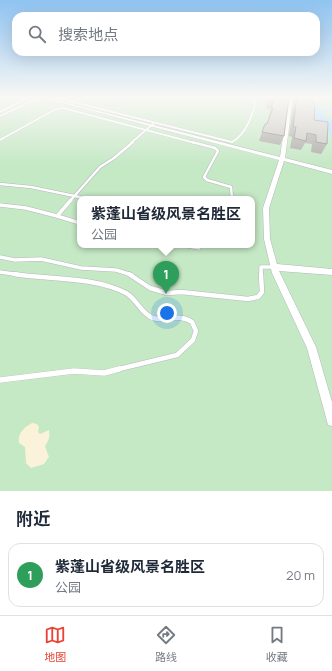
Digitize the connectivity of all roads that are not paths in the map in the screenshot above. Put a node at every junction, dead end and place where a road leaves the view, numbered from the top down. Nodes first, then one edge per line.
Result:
1 (38, 120) edge
2 (107, 120) edge
3 (140, 120) edge
4 (142, 120) edge
5 (251, 120) edge
6 (288, 120) edge
7 (154, 123) junction
8 (146, 130) junction
9 (0, 140) edge
10 (282, 159) junction
11 (332, 172) edge
12 (0, 184) edge
13 (75, 195) junction
14 (78, 196) edge
15 (232, 196) edge
16 (0, 205) edge
17 (58, 216) junction
18 (77, 222) edge
19 (0, 257) edge
20 (274, 267) junction
21 (0, 272) edge
22 (332, 272) edge
23 (0, 380) edge
24 (332, 421) edge

1 - 9 lane
2 - 8 lane
3 - 7 street
4 - 7 lane
5 - 7 lane
6 - 10 street
7 - 8 lane
7 - 10 street
8 - 13 lane
8 - 15 lane
10 - 11 street
10 - 20 street
12 - 13 lane
13 - 14 lane
13 - 17 lane
16 - 17 lane
17 - 18 lane
19 - 20 lane
20 - 22 street
20 - 24 street
21 - 23 lane

